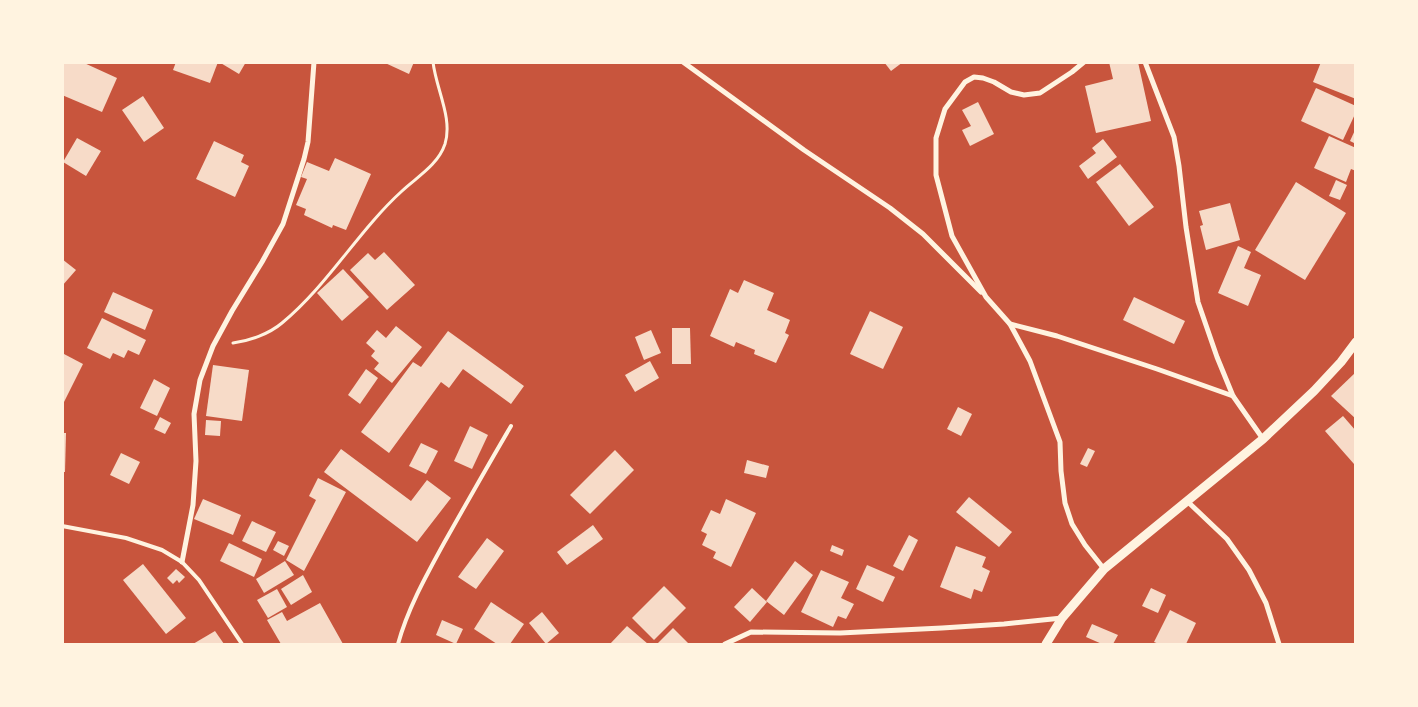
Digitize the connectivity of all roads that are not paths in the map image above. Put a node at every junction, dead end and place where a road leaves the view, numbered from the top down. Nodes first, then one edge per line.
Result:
1 (314, 62) edge
2 (683, 62) edge
3 (1084, 62) edge
4 (1145, 62) edge
5 (986, 297) junction
6 (1010, 324) junction
7 (1356, 342) edge
8 (1233, 396) junction
9 (511, 426) dead end
10 (1263, 440) junction
11 (1187, 501) junction
12 (62, 526) edge
13 (182, 562) junction
14 (1104, 569) junction
15 (1062, 618) junction
16 (242, 644) edge
17 (398, 644) edge
18 (725, 644) edge
19 (1046, 644) edge
20 (1279, 644) edge

1 - 13 street
2 - 5 street
3 - 5 street
4 - 8 street
5 - 6 street
6 - 8 street
6 - 14 street
7 - 10 street
8 - 10 street
9 - 17 lane
10 - 11 street
11 - 14 street
11 - 20 street
12 - 13 lane
13 - 16 lane
14 - 15 street
15 - 18 street
15 - 19 street

